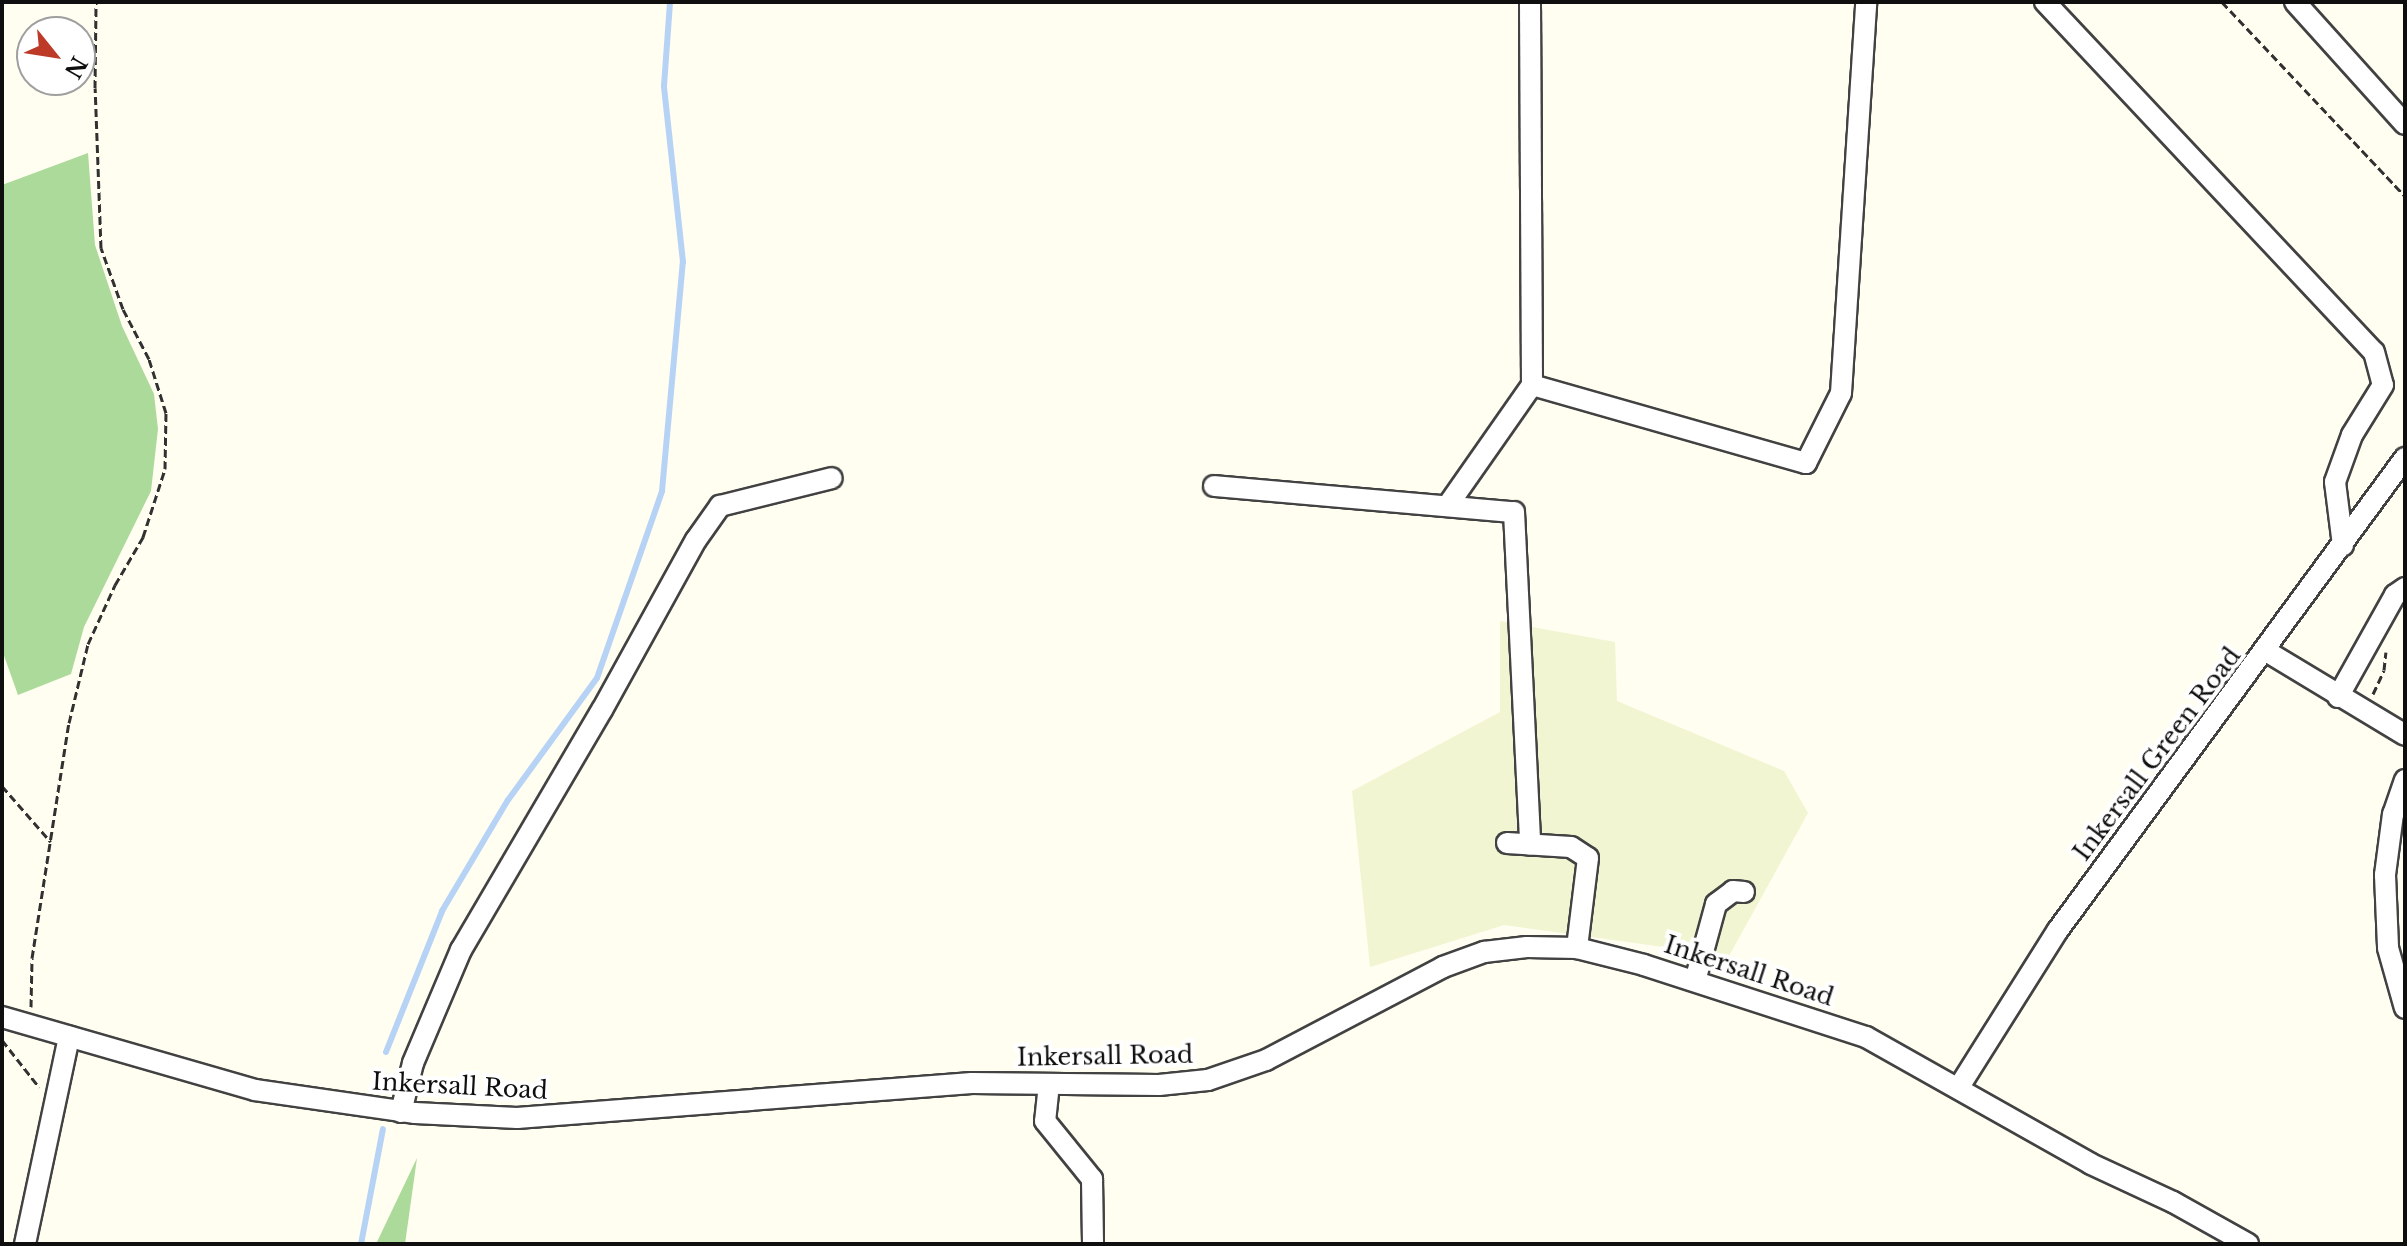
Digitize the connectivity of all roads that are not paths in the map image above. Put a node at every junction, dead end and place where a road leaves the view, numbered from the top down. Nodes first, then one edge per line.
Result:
1 (1530, 2) edge
2 (1866, 2) edge
3 (2045, 2) edge
4 (2295, 2) edge
5 (2405, 124) edge
6 (1532, 385) junction
7 (2405, 458) edge
8 (832, 478) dead end
9 (1214, 486) dead end
10 (1448, 505) junction
11 (2343, 545) junction
12 (2405, 588) edge
13 (2266, 651) junction
14 (2338, 697) junction
15 (2405, 735) edge
16 (2405, 780) edge
17 (1507, 843) dead end
18 (1530, 845) junction
19 (1744, 892) dead end
20 (1577, 948) junction
21 (1695, 981) junction
22 (2405, 1008) edge
23 (2, 1017) edge
24 (69, 1037) junction
25 (1049, 1084) junction
26 (1959, 1087) junction
27 (401, 1112) junction
28 (25, 1244) edge
29 (1093, 1244) edge
30 (2248, 1244) edge

1 - 6 street
2 - 6 street
3 - 11 street
4 - 5 street
6 - 10 street
7 - 11 street, Inkersall Green Road
8 - 27 street
9 - 10 street
10 - 18 street
11 - 13 street, Inkersall Green Road
12 - 14 street
13 - 14 street
13 - 26 street, Inkersall Green Road
14 - 15 street
16 - 22 street
17 - 18 street
18 - 20 street
19 - 21 street
20 - 21 street, Inkersall Road
20 - 25 street, Inkersall Road
21 - 26 street, Inkersall Road
23 - 24 street, Inkersall Road
24 - 27 street, Inkersall Road
24 - 28 street
25 - 27 street, Inkersall Road
25 - 29 street
26 - 30 street, Inkersall Road

